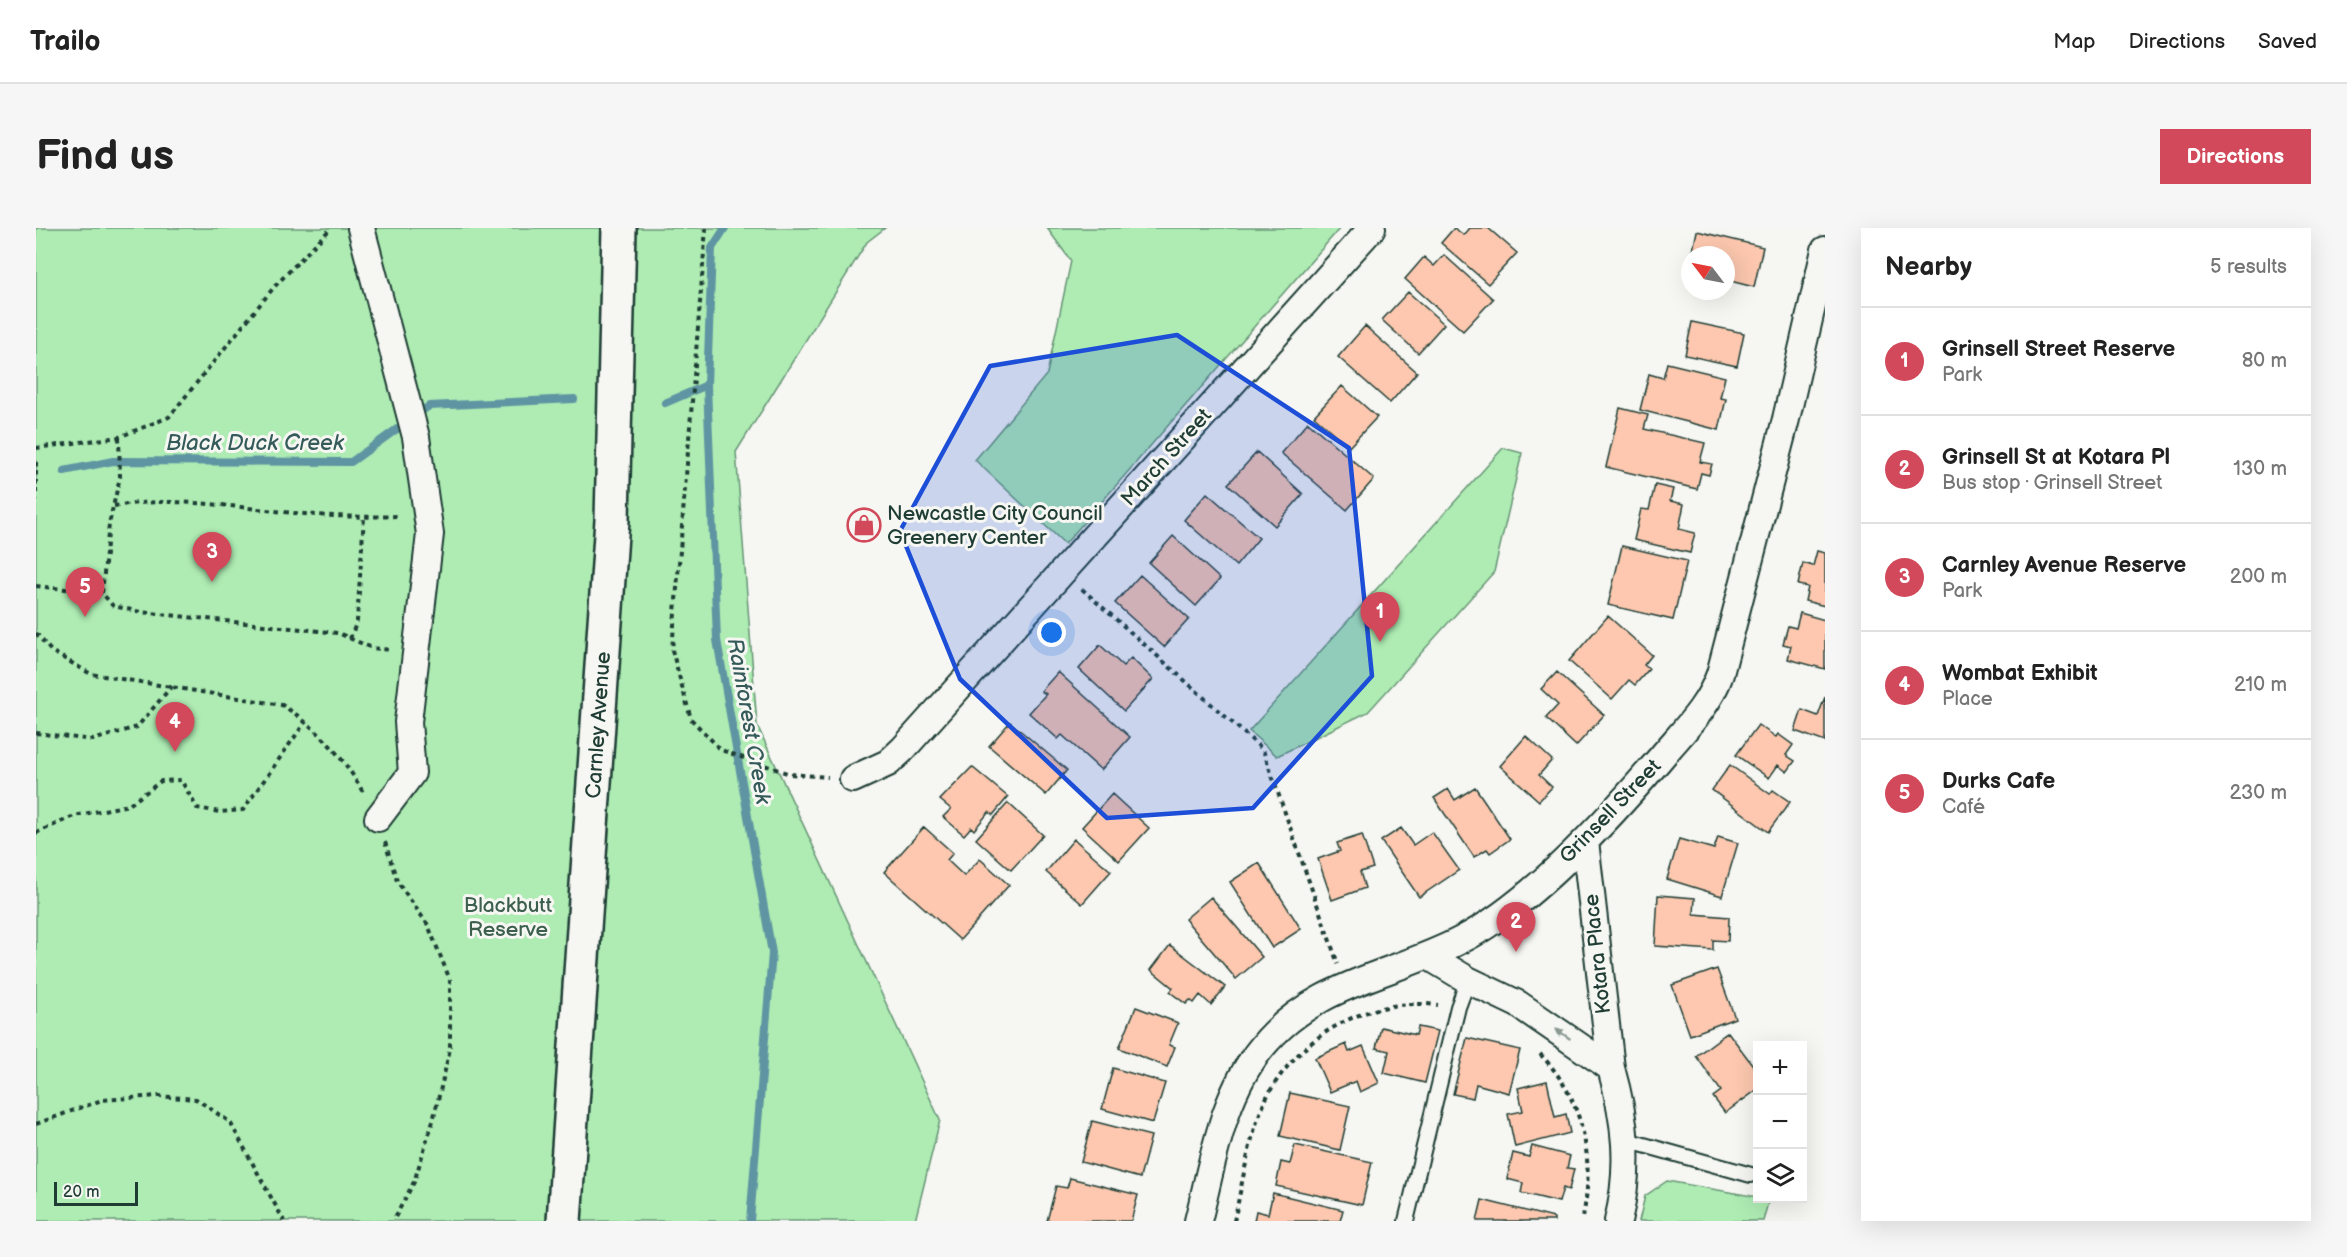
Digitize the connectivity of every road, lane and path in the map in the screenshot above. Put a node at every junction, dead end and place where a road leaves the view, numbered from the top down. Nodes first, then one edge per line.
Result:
1 (331, 228) edge
2 (361, 228) edge
3 (619, 228) edge
4 (706, 228) edge
5 (1372, 228) edge
6 (1825, 250) edge
7 (119, 437) junction
8 (36, 448) edge
9 (36, 462) edge
10 (36, 502) edge
11 (114, 506) junction
12 (427, 516) junction
13 (364, 517) junction
14 (1062, 571) junction
15 (36, 586) edge
16 (102, 593) junction
17 (36, 633) edge
18 (350, 639) junction
19 (417, 653) junction
20 (173, 686) junction
21 (306, 721) junction
22 (36, 733) edge
23 (353, 774) dead end
24 (853, 779) joint
25 (378, 818) joint
26 (36, 833) edge
27 (1585, 841) junction
28 (1428, 956) junction
29 (1468, 980) junction
30 (1345, 985) junction
31 (1611, 1068) junction
32 (36, 1124) edge
33 (1626, 1140) junction
34 (1751, 1175) dead end
35 (284, 1221) edge
36 (393, 1221) edge
37 (564, 1221) edge
38 (1198, 1221) edge
39 (1406, 1221) edge
40 (1618, 1221) edge

1 - 7 path
2 - 12 street
3 - 37 main road, Carnley Avenue
4 - 24 path
5 - 14 street, March Street
6 - 27 street, Grinsell Street
7 - 8 path
7 - 11 path
9 - 10 path
11 - 13 path
11 - 16 path
12 - 13 path
12 - 19 street
13 - 18 path
14 - 24 street, March Street
14 - 30 path
15 - 16 path
16 - 18 path
17 - 20 path
18 - 19 path
19 - 25 street
20 - 21 path
20 - 22 path
21 - 23 path
21 - 26 path
25 - 36 path
27 - 28 street, Grinsell Street
27 - 31 street, Kotara Place
28 - 29 street, Kotara Place
28 - 30 street, Grinsell Street
31 -> 29 street, Kotara Place
29 - 39 lane
30 - 38 street, Grinsell Street
31 - 33 street, Kotara Place
32 - 35 path
33 - 34 lane
33 - 40 street, Kotara Place

